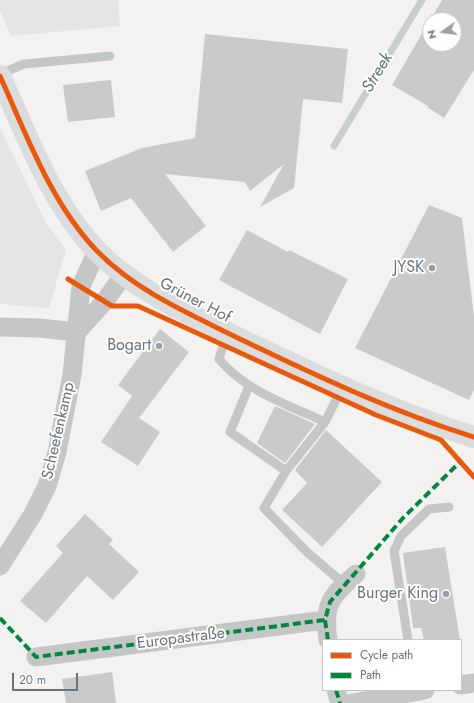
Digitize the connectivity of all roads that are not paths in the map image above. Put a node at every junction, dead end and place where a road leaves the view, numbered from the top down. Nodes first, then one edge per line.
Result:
1 (110, 56) dead end
2 (0, 75) edge
3 (97, 251) junction
4 (124, 274) junction
5 (0, 326) edge
6 (77, 332) junction
7 (227, 333) junction
8 (249, 386) junction
9 (342, 388) junction
10 (325, 422) junction
11 (474, 437) edge
12 (286, 471) junction
13 (449, 507) dead end
14 (0, 566) edge
15 (350, 579) joint
16 (325, 620) junction
17 (328, 639) edge
18 (408, 639) edge
19 (36, 657) dead end
20 (474, 682) edge
21 (462, 684) edge
22 (336, 691) edge
23 (419, 691) edge
24 (340, 703) edge
25 (352, 703) edge

1 - 2 lane
2 - 3 street, Grüner Hof
3 - 4 street, Grüner Hof
3 - 6 street, Scheefenkamp
4 - 6 street
4 - 7 street, Grüner Hof
5 - 6 street
6 - 14 street, Scheefenkamp
7 - 8 lane
7 - 9 street, Grüner Hof
8 - 10 lane
8 - 12 lane
9 - 10 lane
9 - 11 street, Grüner Hof
10 - 12 lane
12 - 15 lane
13 - 18 lane
15 - 16 street
16 - 17 street
16 - 19 street, Europastraße
20 - 21 street
22 - 24 street
23 - 25 street

